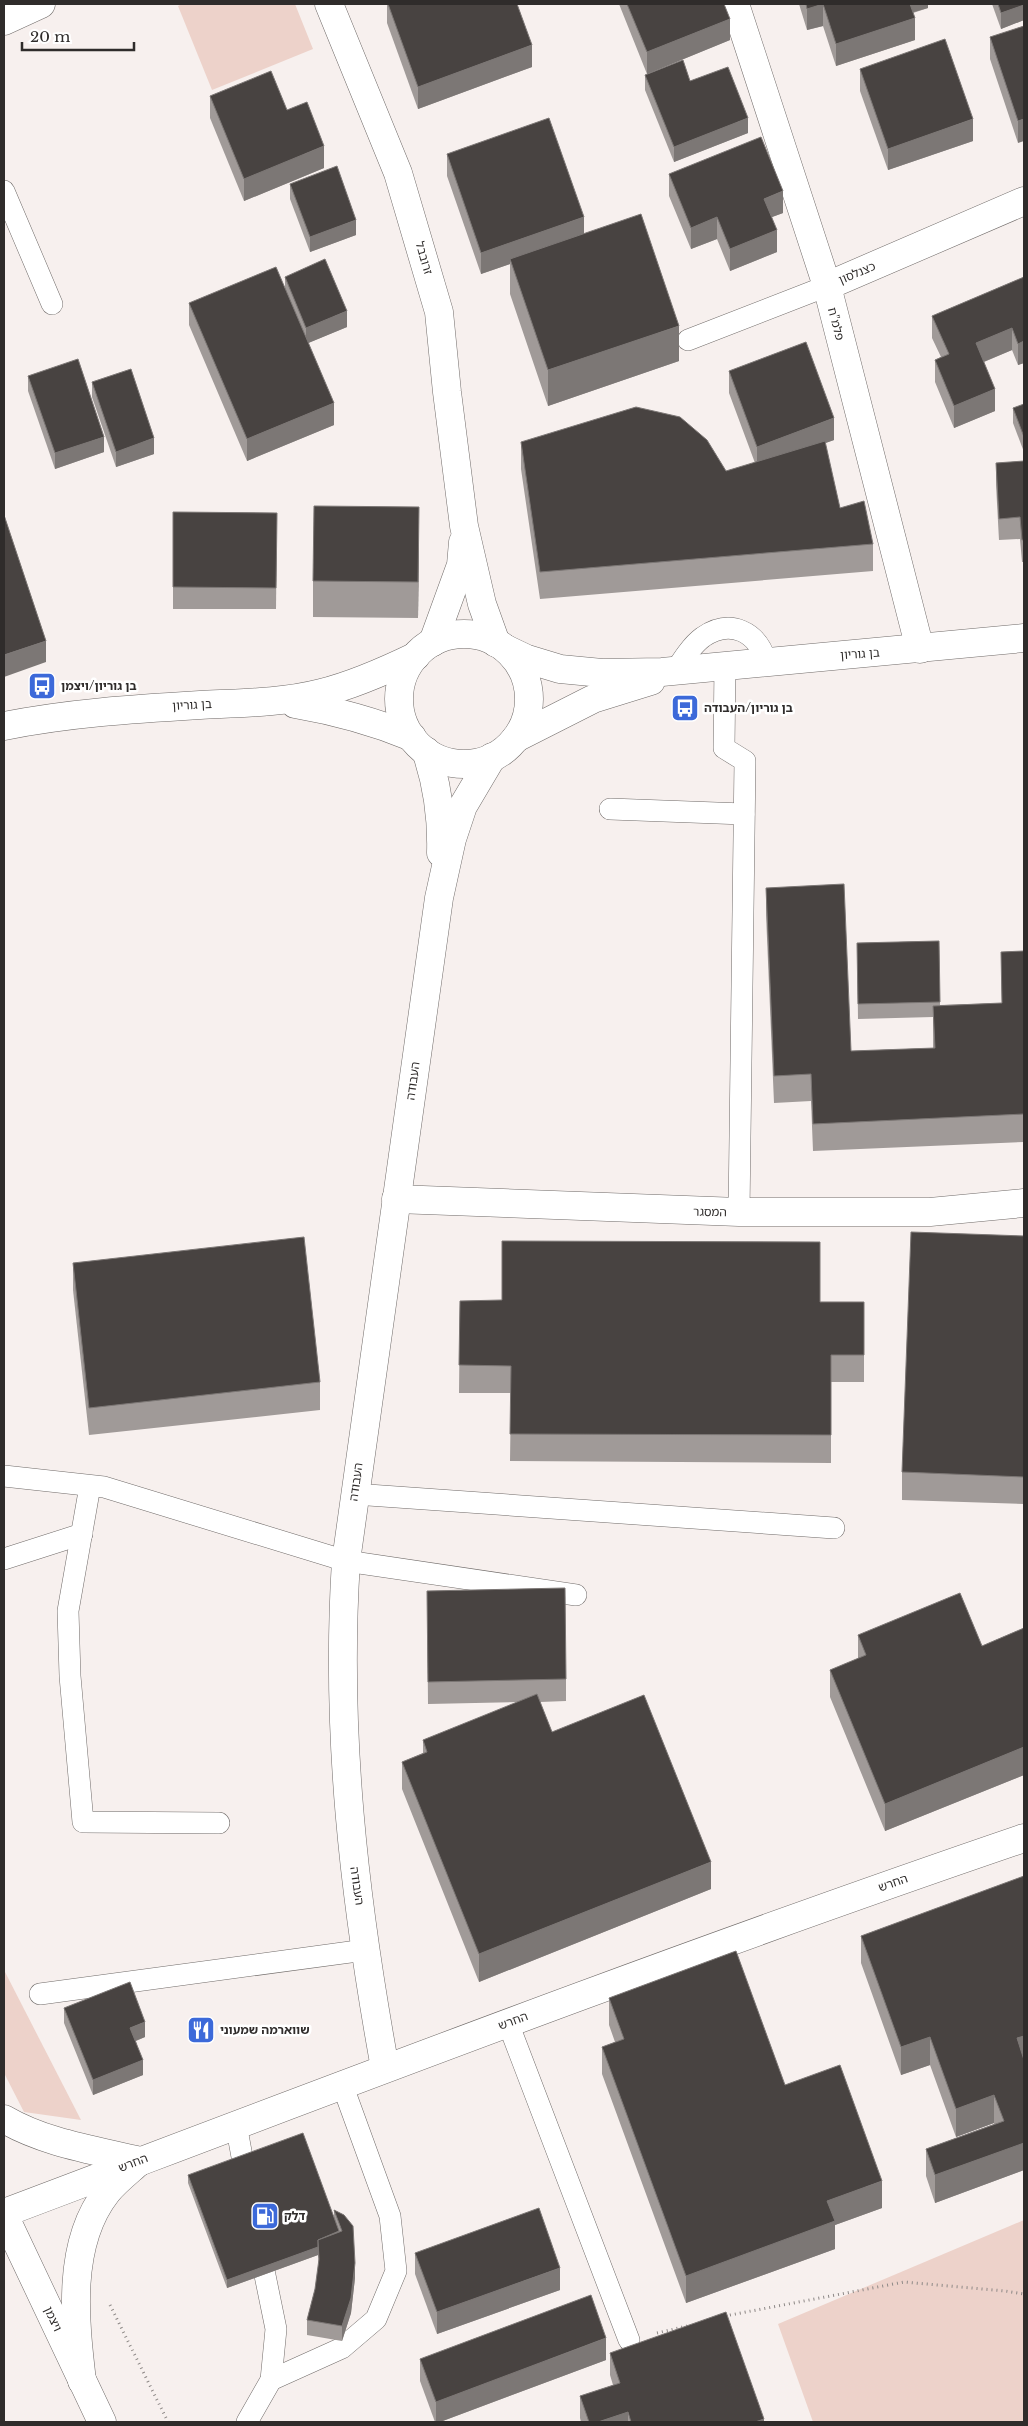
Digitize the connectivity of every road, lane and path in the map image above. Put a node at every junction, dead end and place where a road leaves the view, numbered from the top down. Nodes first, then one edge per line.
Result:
1 (41, 4) edge
2 (329, 4) edge
3 (735, 4) edge
4 (4, 21) edge
5 (4, 191) edge
6 (1024, 201) edge
7 (827, 286) junction
8 (52, 304) dead end
9 (688, 340) dead end
10 (464, 526) junction
11 (1024, 638) edge
12 (501, 646) junction
13 (425, 649) junction
14 (920, 650) junction
15 (766, 662) junction
16 (725, 665) junction
17 (686, 669) junction
18 (273, 701) junction
19 (111, 710) junction
20 (4, 726) edge
21 (516, 738) junction
22 (4, 739) edge
23 (419, 744) junction
24 (492, 757) junction
25 (610, 809) dead end
26 (744, 814) junction
27 (439, 898) junction
28 (396, 1199) junction
29 (1024, 1204) edge
30 (739, 1212) junction
31 (4, 1476) edge
32 (90, 1486) junction
33 (354, 1494) junction
34 (834, 1528) dead end
35 (82, 1534) junction
36 (4, 1559) edge
37 (346, 1561) junction
38 (576, 1595) dead end
39 (219, 1823) dead end
40 (1024, 1838) edge
41 (365, 1950) junction
42 (40, 1994) dead end
43 (508, 2023) junction
44 (385, 2068) junction
45 (342, 2084) junction
46 (4, 2119) edge
47 (236, 2124) junction
48 (140, 2161) junction
49 (4, 2214) edge
50 (1024, 2294) edge
51 (719, 2317) edge
52 (692, 2324) edge
53 (630, 2340) joint
54 (272, 2380) junction
55 (82, 2381) junction
56 (102, 2422) edge
57 (247, 2422) edge

1 - 4 street
2 - 10 street, זרובבל
3 - 7 street, פלמ"ח
5 - 8 lane
6 - 7 street, כצנלסון
7 - 9 lane, כצנלסון
7 - 14 street, פלמ"ח
10 - 12 street, זרובבל
10 - 13 street, זרובבל
11 - 14 street, בן גוריון
12 - 13 street
12 - 17 street, בן גוריון
12 - 21 street
13 - 18 street, בן גוריון
13 - 23 street
14 - 15 street, בן גוריון
15 - 16 street, בן גוריון
15 - 17 lane
16 - 17 street, בן גוריון
16 - 26 lane
17 - 21 street, בן גוריון
18 - 19 street, בן גוריון
18 - 23 street, בן גוריון
19 - 20 street, בן גוריון
19 - 22 street, בן גוריון
21 - 24 street
23 - 24 street
23 - 27 street, העבודה
24 - 27 street, העבודה
25 - 26 lane
26 - 30 lane
27 - 28 street, העבודה
28 - 30 street, המסגר
28 - 33 street, העבודה
29 - 30 street, המסגר
31 - 32 lane
32 - 35 lane
32 - 37 lane
33 - 34 lane
33 - 37 street, העבודה
35 - 36 lane
35 - 39 lane
37 - 38 lane
37 - 41 street, העבודה
40 - 43 street, החרש
41 - 42 lane
41 - 44 street, העבודה
43 - 44 street, החרש
43 - 53 lane
44 - 45 street, החרש
45 - 47 street, החרש
45 - 54 lane
46 - 48 street
47 - 48 street, החרש
47 - 54 lane
48 - 49 street, החרש
48 - 55 street
49 - 55 street, ויצמן
50 - 51 path
52 - 53 path
54 - 57 lane
55 - 56 street, ויצמן

